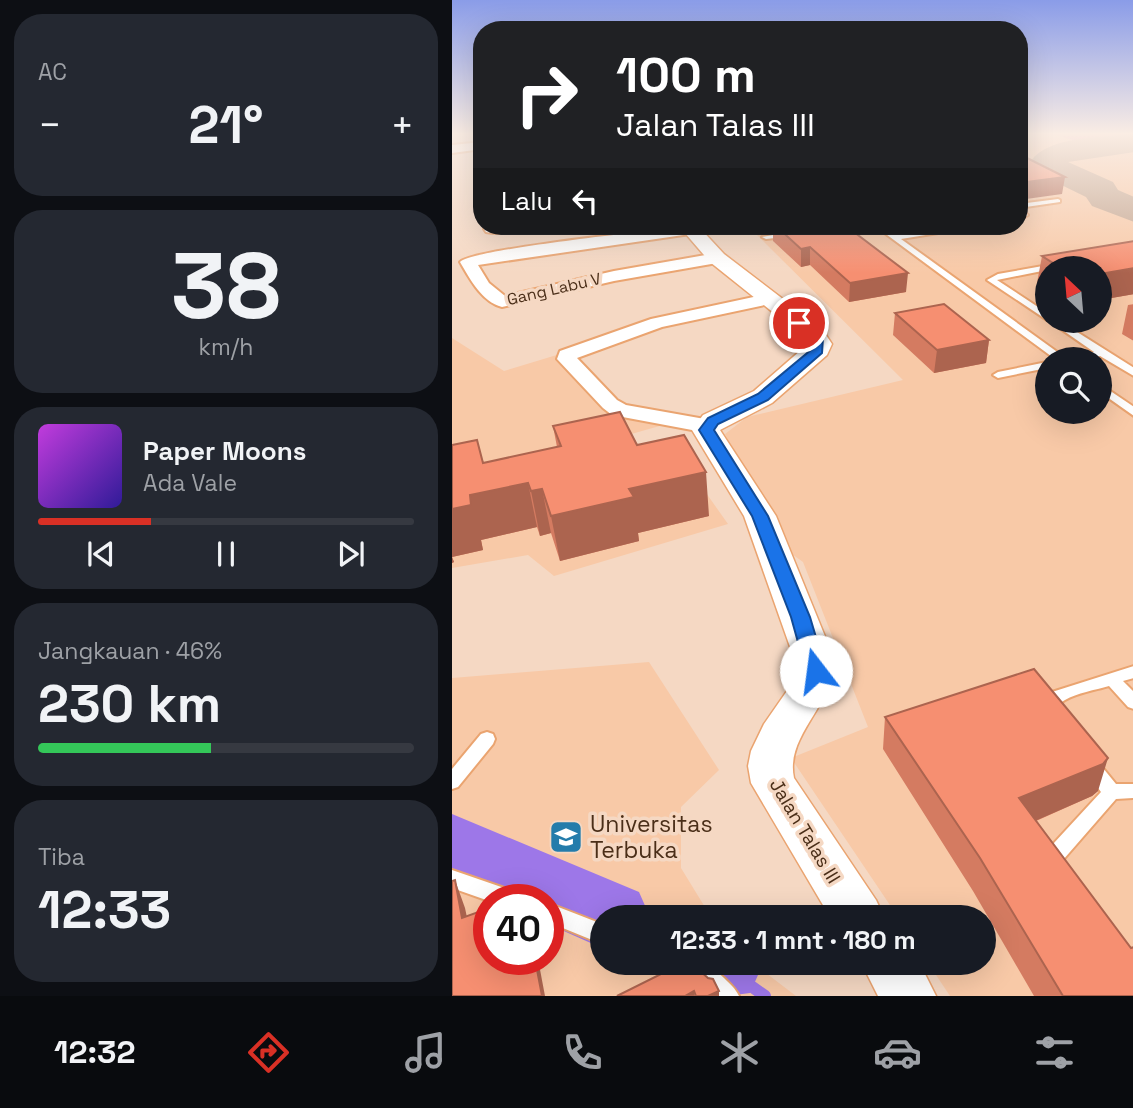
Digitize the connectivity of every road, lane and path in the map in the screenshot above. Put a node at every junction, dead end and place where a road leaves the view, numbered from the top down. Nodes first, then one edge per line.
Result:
1 (1058, 201) dead end
2 (1028, 205) edge
3 (642, 235) edge
4 (696, 235) edge
5 (785, 235) edge
6 (891, 235) edge
7 (913, 235) edge
8 (766, 237) dead end
9 (894, 238) junction
10 (717, 258) junction
11 (1035, 270) edge
12 (768, 299) junction
13 (1035, 309) edge
14 (1072, 333) edge
15 (1045, 347) edge
16 (1093, 347) edge
17 (1112, 359) edge
18 (1035, 367) edge
19 (1133, 373) edge
20 (998, 375) dead end
21 (1112, 396) edge
22 (1133, 413) edge
23 (708, 426) junction
24 (1133, 672) edge
25 (1112, 679) junction
26 (1133, 703) edge
27 (1055, 720) edge
28 (487, 739) dead end
29 (1080, 751) edge
30 (452, 782) edge
31 (1133, 791) edge
32 (1112, 792) junction
33 (1049, 862) edge
34 (452, 879) edge
35 (473, 886) edge
36 (850, 905) edge
37 (564, 919) edge
38 (590, 929) edge
39 (705, 975) edge
40 (895, 975) edge
41 (728, 996) edge
42 (909, 996) edge

1 - 2 lane
3 - 10 street, Gang Labu V
4 - 10 street
5 - 8 lane
6 - 9 lane
7 - 9 lane
9 - 15 lane
10 - 12 street
11 - 13 lane
12 - 23 street
12 - 23 street
14 - 16 lane
17 - 19 lane
18 - 20 lane
21 - 22 lane
23 - 36 street, Jalan Talas III
24 - 25 lane
25 - 26 lane
25 - 27 lane
28 - 30 lane
29 - 32 lane
31 - 32 lane
32 - 33 lane
34 - 35 lane
37 - 38 lane
39 - 41 lane
40 - 42 street

